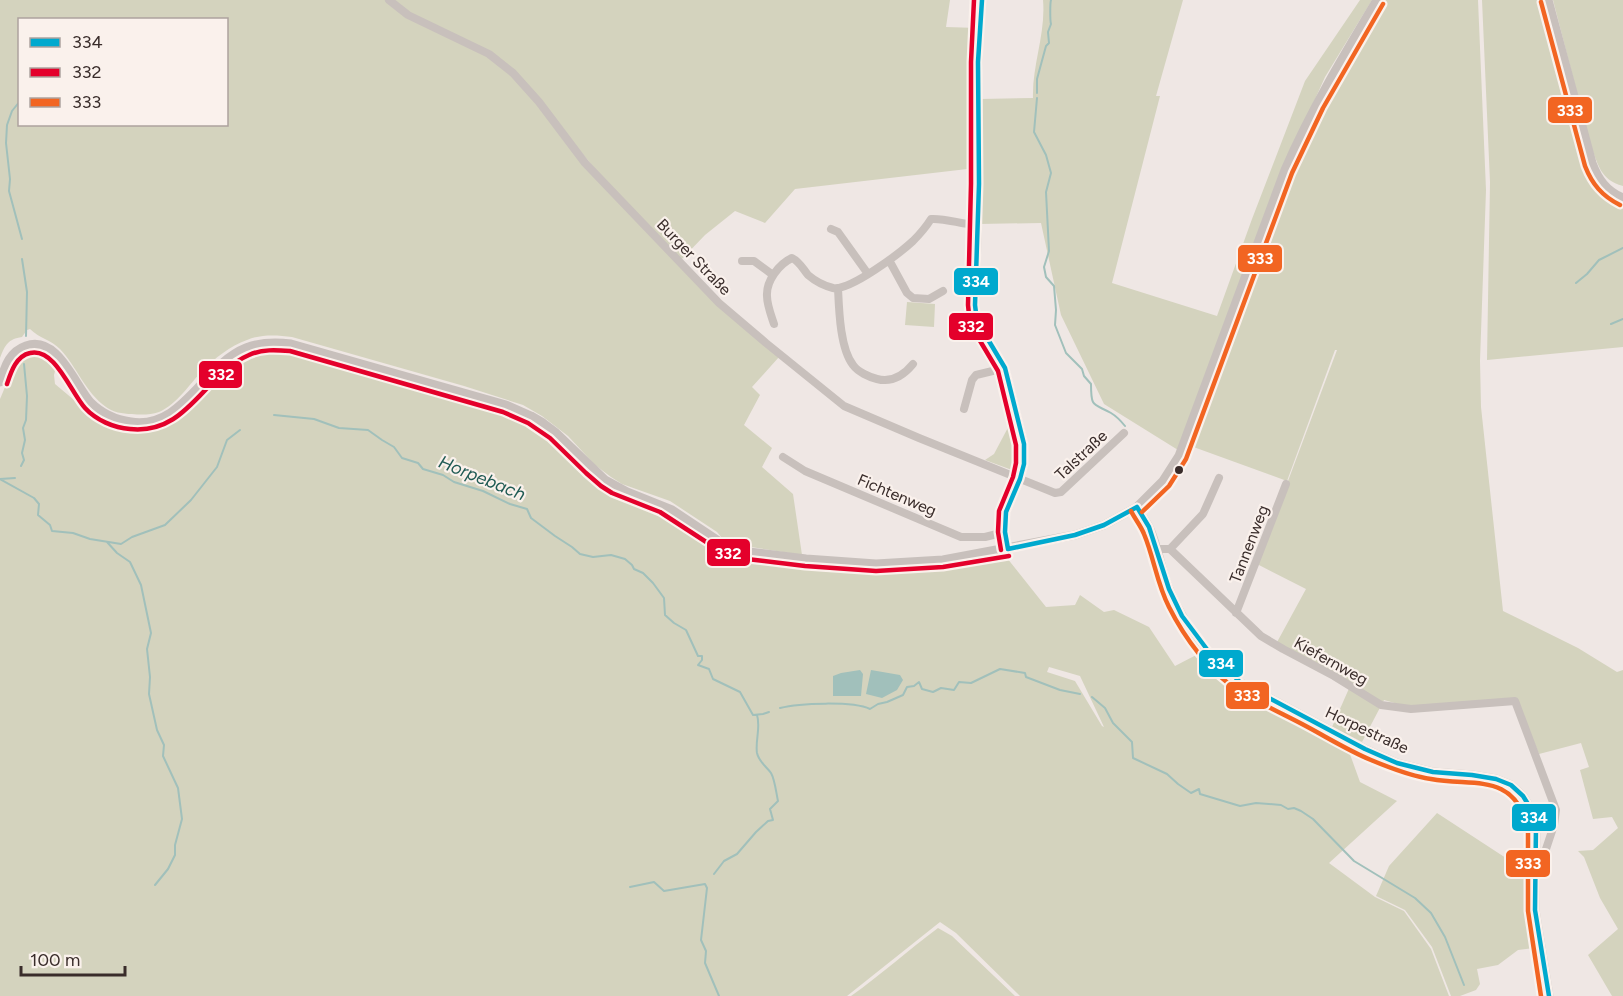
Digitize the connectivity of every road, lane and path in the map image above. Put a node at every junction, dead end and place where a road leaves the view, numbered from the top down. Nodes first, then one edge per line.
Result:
1 (389, 0) edge
2 (982, 0) edge
3 (1377, 0) edge
4 (1548, 0) edge
5 (1607, 189) junction
6 (1623, 190) edge
7 (1623, 198) edge
8 (978, 225) junction
9 (831, 229) dead end
10 (889, 260) junction
11 (742, 261) dead end
12 (868, 274) junction
13 (773, 275) junction
14 (838, 288) junction
15 (943, 291) dead end
16 (774, 324) dead end
17 (914, 364) dead end
18 (1005, 368) junction
19 (0, 382) edge
20 (964, 409) dead end
21 (1124, 433) dead end
22 (783, 457) dead end
23 (1219, 478) dead end
24 (1020, 479) junction
25 (1286, 484) dead end
26 (1137, 507) junction
27 (1005, 532) junction
28 (1008, 549) junction
29 (1157, 549) junction
30 (1170, 549) junction
31 (1236, 613) junction
32 (1536, 824) junction
33 (1554, 825) junction
34 (1536, 862) junction
35 (1549, 996) edge

1 - 24 street, Burger Straße
2 - 8 street
3 - 26 street
4 - 5 street
5 - 6 street
5 - 7 street
8 - 10 street
8 - 18 street
9 - 12 street
10 - 12 street
10 - 15 street
11 - 13 street
12 - 14 street
13 - 14 street
13 - 16 street
14 - 17 street
18 - 20 street
18 - 24 street
19 - 28 street
21 - 24 street, Talstraße
22 - 27 street, Fichtenweg
23 - 30 street
24 - 27 street
25 - 31 street, Tannenweg
26 - 28 street
26 - 29 street, Horpestraße
27 - 28 street
29 - 30 street
29 - 32 street, Horpestraße
30 - 31 street, Kiefernweg
31 - 33 street, Kiefernweg
32 - 33 street
32 - 34 street, Horpestraße
33 - 34 street
34 - 35 street, Horpestraße

